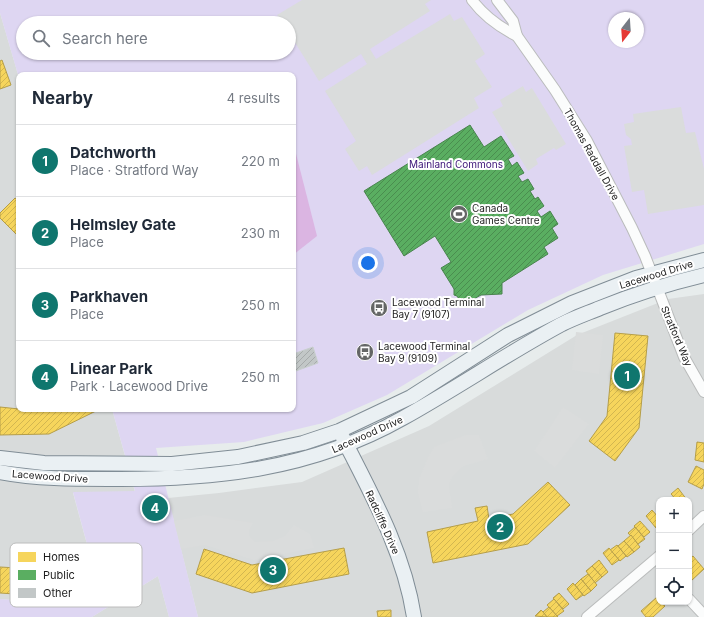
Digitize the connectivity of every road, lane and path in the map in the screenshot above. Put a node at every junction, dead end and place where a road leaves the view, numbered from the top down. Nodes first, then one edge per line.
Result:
1 (472, 0) edge
2 (497, 0) edge
3 (517, 36) junction
4 (704, 260) edge
5 (704, 275) edge
6 (654, 280) junction
7 (704, 392) edge
8 (340, 431) junction
9 (347, 445) junction
10 (0, 458) edge
11 (0, 472) edge
12 (704, 516) edge
13 (692, 527) edge
14 (656, 562) edge
15 (692, 602) edge
16 (704, 616) edge
17 (414, 617) edge
18 (587, 617) edge

1 - 3 street, Thomas Raddall Drive
2 - 3 street, Thomas Raddall Drive
3 - 6 street, Thomas Raddall Drive
4 - 6 main road, Lacewood Drive
5 - 6 main road, Lacewood Drive
6 - 7 street, Stratford Way
6 - 8 main road, Lacewood Drive
6 - 9 main road, Lacewood Drive
8 - 9 main road, Radcliffe Drive
8 - 10 main road, Lacewood Drive
9 - 11 main road, Lacewood Drive
9 - 17 main road, Radcliffe Drive
12 - 13 street
14 - 18 street
15 - 16 street

